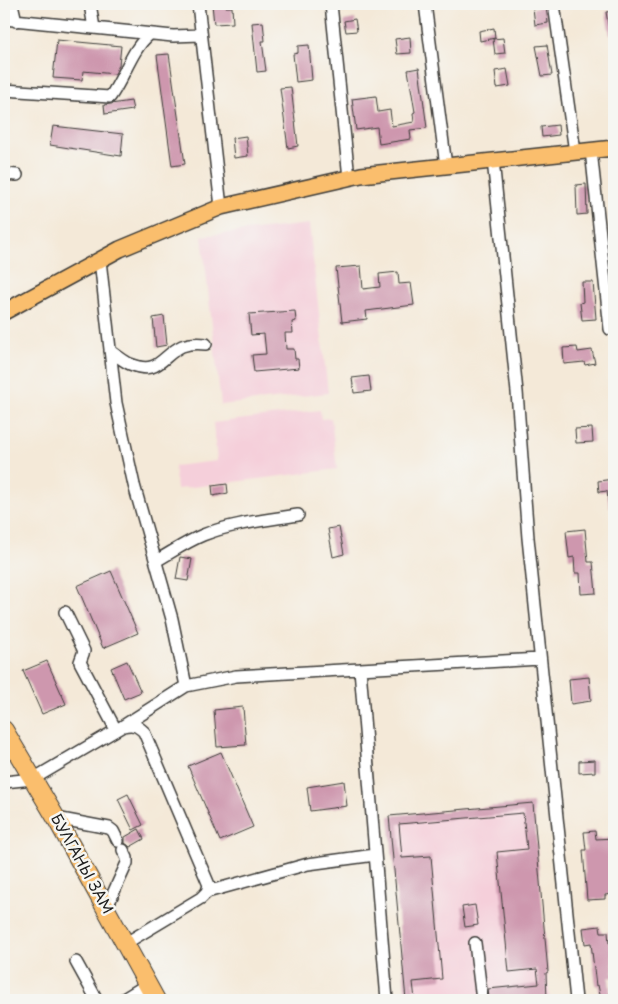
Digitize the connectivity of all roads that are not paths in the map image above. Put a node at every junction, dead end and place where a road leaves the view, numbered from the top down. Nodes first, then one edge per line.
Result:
1 (12, 4) edge
2 (90, 4) edge
3 (198, 4) edge
4 (331, 4) edge
5 (426, 4) edge
6 (554, 4) edge
7 (10, 20) edge
8 (94, 28) junction
9 (150, 34) junction
10 (201, 35) junction
11 (4, 90) edge
12 (614, 148) edge
13 (591, 150) junction
14 (575, 152) junction
15 (493, 160) junction
16 (446, 166) junction
17 (4, 174) edge
18 (18, 175) dead end
19 (349, 178) junction
20 (221, 207) junction
21 (100, 260) junction
22 (4, 312) edge
23 (610, 329) dead end
24 (206, 344) dead end
25 (110, 351) junction
26 (298, 515) dead end
27 (156, 561) junction
28 (65, 612) dead end
29 (540, 659) junction
30 (360, 669) junction
31 (186, 686) junction
32 (120, 728) junction
33 (4, 730) edge
34 (33, 779) junction
35 (4, 782) edge
36 (56, 818) junction
37 (375, 854) junction
38 (207, 892) junction
39 (106, 909) junction
40 (126, 943) junction
41 (475, 943) dead end
42 (76, 962) dead end
43 (152, 991) edge
44 (97, 1000) edge
45 (122, 1000) edge
46 (166, 1000) edge
47 (387, 1000) edge
48 (482, 1000) edge
49 (576, 1000) edge

1 - 7 street
2 - 8 street
3 - 10 street
4 - 19 street
5 - 16 street
6 - 14 street
7 - 8 street
8 - 9 street
9 - 10 street
9 - 11 street
10 - 20 street
12 - 13 main road
13 - 14 main road
13 - 23 street
14 - 15 main road
15 - 16 main road
15 - 29 street
16 - 19 main road
17 - 18 street
19 - 20 main road
20 - 21 main road
21 - 22 main road
21 - 25 street
24 - 25 street
25 - 27 street
26 - 27 street
27 - 31 street
28 - 32 street
29 - 30 street
29 - 49 street
30 - 31 street
30 - 37 street
31 - 32 street
32 - 34 street
32 - 38 street
33 - 34 highway, БУЛГАНЫ ЗАМ
34 - 35 street
34 - 36 highway, БУЛГАНЫ ЗАМ
36 - 39 highway, БУЛГАНЫ ЗАМ
36 - 39 street
37 - 38 street
37 - 47 street
38 - 40 street
39 - 40 highway, БУЛГАНЫ ЗАМ
40 - 43 highway, БУЛГАНЫ ЗАМ
41 - 48 street
42 - 44 street
43 - 45 street
43 - 46 street

